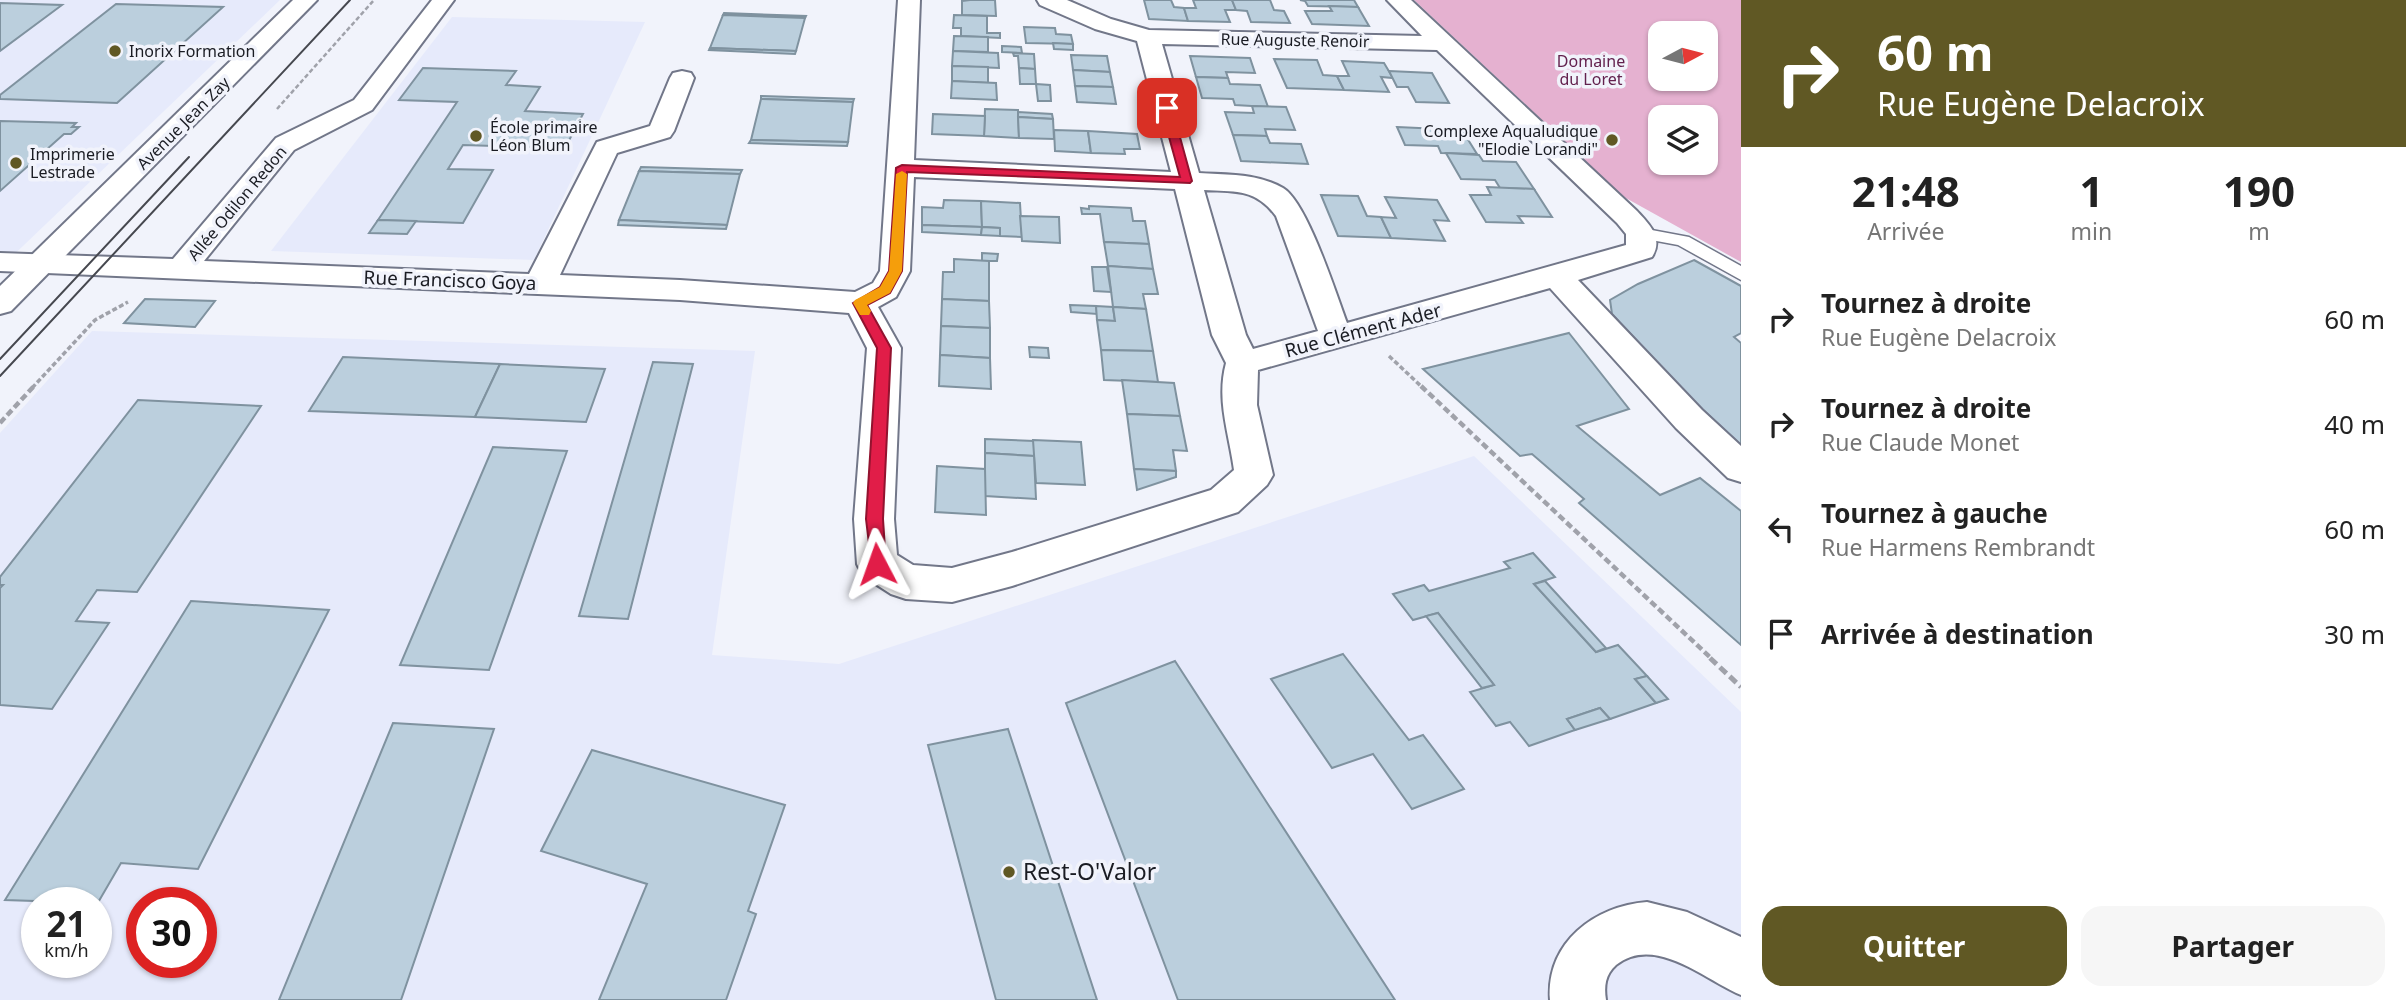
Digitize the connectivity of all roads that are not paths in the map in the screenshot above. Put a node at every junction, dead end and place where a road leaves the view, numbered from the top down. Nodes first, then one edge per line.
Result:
1 (306, 0) edge
2 (443, 0) edge
3 (909, 0) edge
4 (1048, 0) edge
5 (1398, 0) edge
6 (1148, 37) junction
7 (1443, 43) junction
8 (682, 78) dead end
9 (902, 168) junction
10 (1186, 181) junction
11 (1641, 233) junction
12 (0, 262) edge
13 (40, 264) junction
14 (182, 268) junction
15 (1741, 274) edge
16 (1558, 277) junction
17 (540, 284) junction
18 (860, 303) junction
19 (0, 304) edge
20 (1348, 332) junction
21 (1243, 363) junction
22 (1741, 468) edge
23 (1741, 968) edge
24 (1578, 1000) edge

1 - 13 street, Avenue Jean Zay
2 - 14 street, Allée Odilon Redon
3 - 9 street
4 - 6 street, Rue Auguste Renoir
5 - 7 street
6 - 7 street, Rue Auguste Renoir
6 - 10 street
7 - 11 street
8 - 17 street
9 - 10 street
9 - 18 street
10 - 20 street
10 - 21 street
11 - 15 lane
11 - 16 street, Rue Clément Ader
12 - 13 street, Rue Francisco Goya
13 - 14 street, Rue Francisco Goya
13 - 19 street, Avenue Jean Zay
14 - 17 street, Rue Francisco Goya
16 - 20 street, Rue Clément Ader
16 - 22 street
17 - 18 street, Rue Francisco Goya
18 - 21 street
20 - 21 street, Rue Clément Ader
23 - 24 street

